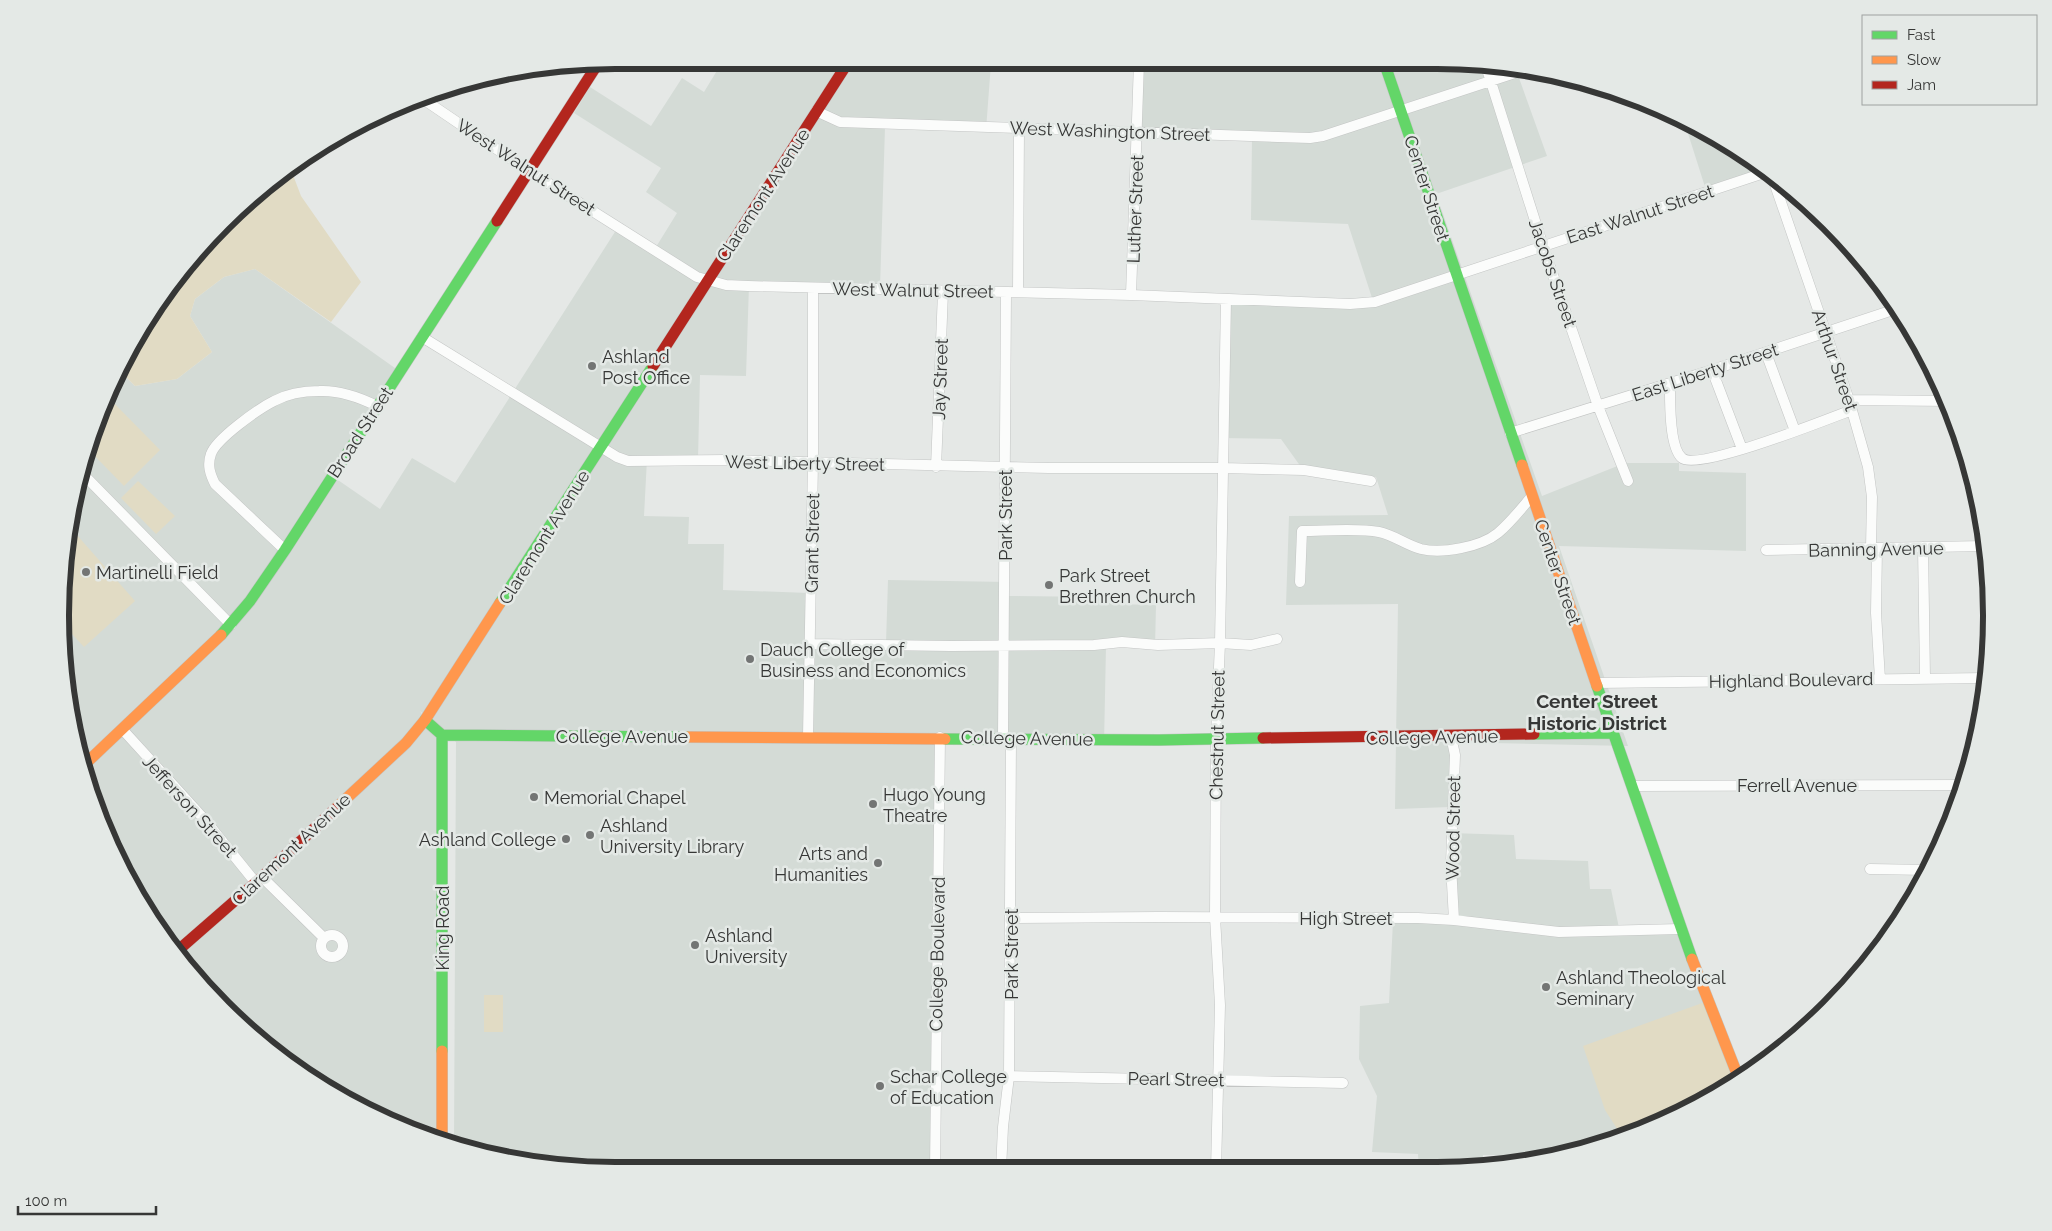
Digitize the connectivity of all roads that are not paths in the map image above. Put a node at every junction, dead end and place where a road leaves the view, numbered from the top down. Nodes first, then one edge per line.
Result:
1 (844, 69) edge
2 (1139, 69) edge
3 (1386, 69) edge
4 (595, 70) edge
5 (1487, 71) edge
6 (1511, 74) edge
7 (1490, 80) junction
8 (428, 102) edge
9 (1401, 110) junction
10 (816, 112) junction
11 (1020, 128) junction
12 (1138, 131) junction
13 (528, 171) junction
14 (1759, 175) edge
15 (1776, 187) edge
16 (1543, 246) junction
17 (1456, 275) junction
18 (708, 280) junction
19 (813, 288) junction
20 (943, 292) junction
21 (1006, 292) junction
22 (1018, 292) junction
23 (1131, 295) junction
24 (1226, 300) junction
25 (1890, 311) edge
26 (1825, 333) junction
27 (422, 337) junction
28 (1766, 353) junction
29 (1712, 370) junction
30 (1670, 384) junction
31 (1940, 401) edge
32 (1850, 405) junction
33 (377, 406) junction
34 (1598, 406) junction
35 (1795, 431) junction
36 (1510, 433) junction
37 (601, 447) junction
38 (1742, 449) junction
39 (813, 462) junction
40 (936, 466) junction
41 (1005, 468) junction
42 (1222, 468) junction
43 (86, 477) edge
44 (1371, 481) dead end
45 (1628, 481) dead end
46 (1532, 496) junction
47 (1979, 546) edge
48 (1923, 547) junction
49 (1874, 548) junction
50 (285, 550) junction
51 (1766, 550) dead end
52 (1300, 582) dead end
53 (231, 625) junction
54 (1277, 639) dead end
55 (1220, 643) junction
56 (810, 644) junction
57 (1004, 645) junction
58 (1925, 678) junction
59 (1980, 678) edge
60 (1880, 679) junction
61 (1597, 683) junction
62 (426, 720) junction
63 (123, 730) junction
64 (1613, 733) junction
65 (442, 734) junction
66 (1451, 736) junction
67 (808, 737) junction
68 (940, 737) junction
69 (1007, 738) junction
70 (1216, 739) junction
71 (88, 761) edge
72 (1956, 785) edge
73 (1632, 786) junction
74 (1870, 869) dead end
75 (1920, 870) edge
76 (259, 880) junction
77 (1215, 917) junction
78 (1011, 918) junction
79 (1454, 920) junction
80 (1680, 929) junction
81 (324, 938) dead end
82 (182, 948) edge
83 (1736, 1072) edge
84 (1009, 1076) junction
85 (1217, 1080) junction
86 (1343, 1083) dead end
87 (442, 1134) edge
88 (935, 1162) edge
89 (1001, 1162) edge
90 (1216, 1162) edge

1 - 10 street, Claremont Avenue
2 - 12 street, Luther Street
3 - 9 street, Center Street
4 - 13 street, Broad Street
5 - 7 street, Jacobs Street
6 - 7 street, West Washington Street
7 - 9 street, West Washington Street
7 - 16 street, Jacobs Street
8 - 13 street, West Walnut Street
9 - 12 street, West Washington Street
9 - 17 street, Center Street
10 - 11 street, West Washington Street
10 - 18 street, Claremont Avenue
11 - 12 street, West Washington Street
11 - 22 street
12 - 23 street, Luther Street
13 - 18 street, West Walnut Street
13 - 27 street, Broad Street
14 - 16 street, East Walnut Street
15 - 26 street, Arthur Street
16 - 17 street, East Walnut Street
16 - 34 street, Jacobs Street
17 - 24 street, West Walnut Street
17 - 36 street, Center Street
18 - 19 street, West Walnut Street
18 - 37 street, Claremont Avenue
19 - 20 street, West Walnut Street
19 - 39 street, Grant Street
20 - 21 street, West Walnut Street
20 - 40 street, Jay Street
21 - 22 street, West Walnut Street
21 - 41 street, Park Street
22 - 23 street, West Walnut Street
23 - 24 street, West Walnut Street
24 - 42 street, Chestnut Street
25 - 26 street, East Liberty Street
26 - 28 street, East Liberty Street
26 - 32 street, Arthur Street
27 - 33 street, Broad Street
27 - 37 street, West Liberty Street
28 - 29 street, East Liberty Street
28 - 35 street
29 - 30 street, East Liberty Street
29 - 38 street
30 - 34 street, East Liberty Street
30 - 38 street
31 - 32 street
32 - 35 street
32 - 49 street, Arthur Street
33 - 50 street, Broad Street
33 - 50 street
34 - 36 street, East Liberty Street
34 - 45 street, Jacobs Street
35 - 38 street
36 - 46 street, Center Street
37 - 39 street, West Liberty Street
37 - 62 street, Claremont Avenue
39 - 40 street, West Liberty Street
39 - 56 street, Grant Street
40 - 41 street, West Liberty Street
41 - 42 street, West Liberty Street
41 - 57 street, Park Street
42 - 44 street, West Liberty Street
42 - 55 street, Chestnut Street
43 - 53 street
46 - 52 street
46 - 61 street, Center Street
47 - 48 street, Banning Avenue
48 - 49 street, Banning Avenue
48 - 58 street
49 - 51 street, Banning Avenue
49 - 60 street, Arthur Street
50 - 53 street, Broad Street
53 - 63 street, Broad Street
54 - 55 street
55 - 57 street
55 - 70 street, Chestnut Street
56 - 57 street
56 - 67 street, Grant Street
57 - 69 street, Park Street
58 - 59 street, Highland Boulevard
58 - 60 street, Highland Boulevard
60 - 61 street, Highland Boulevard
61 - 64 street, Center Street
62 - 65 street
62 - 76 street, Claremont Avenue
63 - 71 street, Broad Street
63 - 76 street, Jefferson Street
64 - 66 street, College Avenue
64 - 73 street, Center Street
65 - 67 street, College Avenue
65 - 87 street, King Road
66 - 70 street, College Avenue
66 - 79 street, Wood Street
67 - 68 street, College Avenue
68 - 69 street, College Avenue
68 - 88 street, College Boulevard
69 - 70 street, College Avenue
69 - 78 street, Park Street
70 - 77 street, Chestnut Street
72 - 73 street, Ferrell Avenue
73 - 80 street, Center Street
74 - 75 street
76 - 81 street, Jefferson Street
76 - 82 street, Claremont Avenue
77 - 78 street, High Street
77 - 79 street, High Street
77 - 85 street, Chestnut Street
78 - 84 street, Park Street
79 - 80 street, High Street
80 - 83 street, Center Street
84 - 85 street, Pearl Street
84 - 89 street, Park Street
85 - 86 street, Pearl Street
85 - 90 street, Chestnut Street

